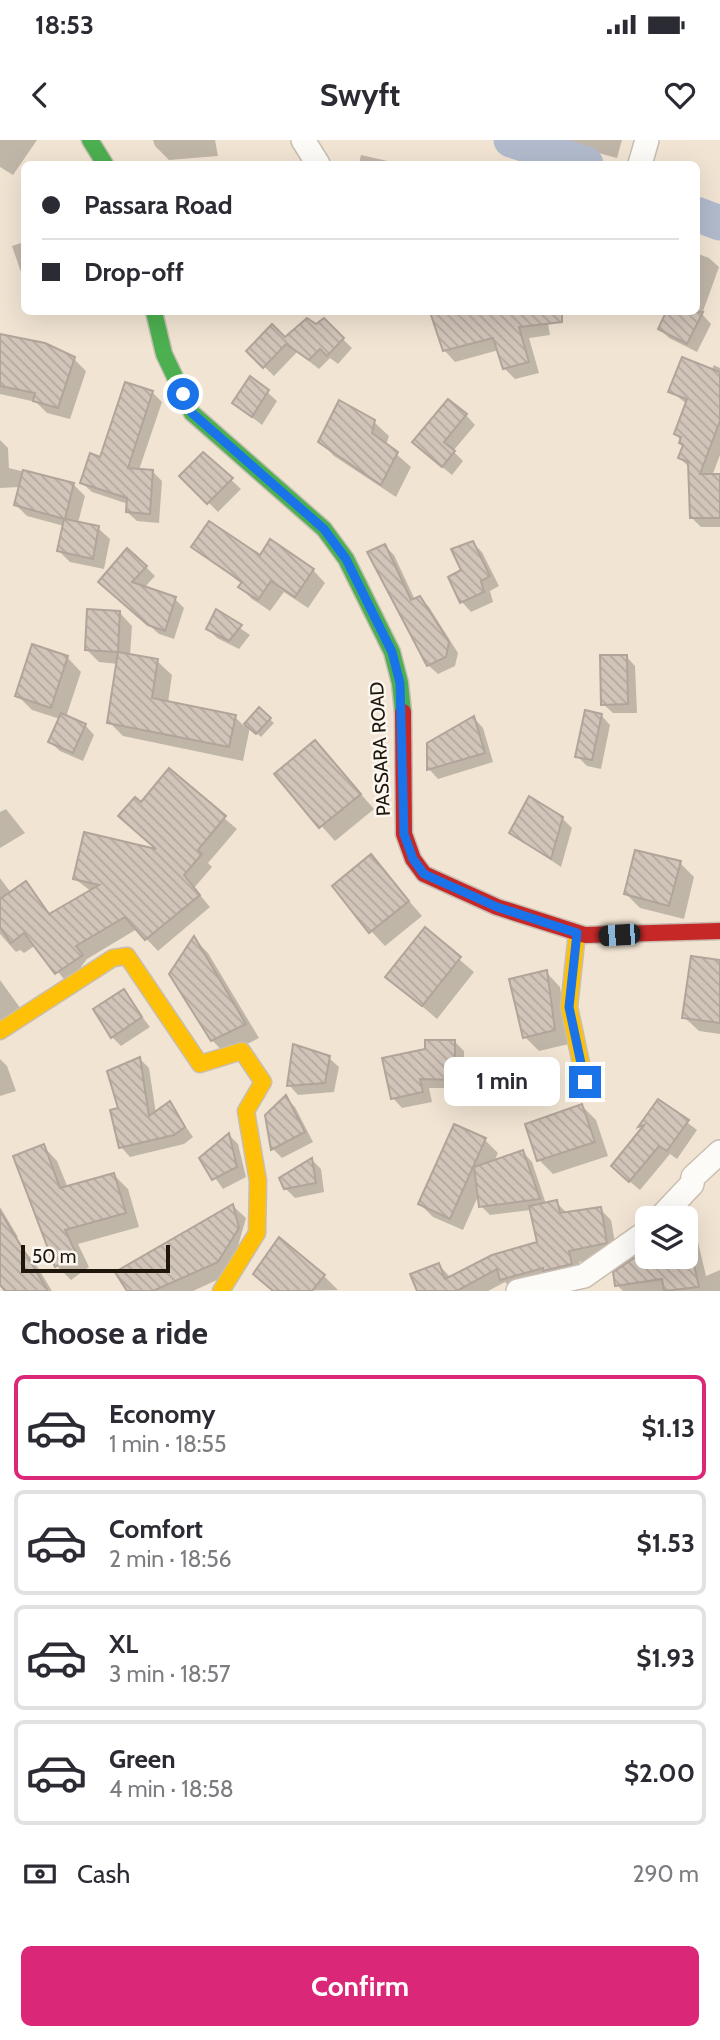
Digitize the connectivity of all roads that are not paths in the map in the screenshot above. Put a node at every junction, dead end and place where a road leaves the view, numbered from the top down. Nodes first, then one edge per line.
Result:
1 (90, 140) edge
2 (303, 140) edge
3 (103, 161) edge
4 (316, 161) edge
5 (155, 315) edge
6 (720, 931) edge
7 (577, 933) junction
8 (0, 1031) edge
9 (585, 1082) dead end
10 (720, 1152) edge
11 (671, 1206) edge
12 (635, 1240) edge
13 (557, 1286) edge
14 (221, 1291) edge
15 (518, 1291) edge

1 - 3 main road
2 - 4 street
5 - 7 main road, PASSARA ROAD
6 - 7 main road, PASSARA ROAD
7 - 9 main road
8 - 14 main road
10 - 11 street
12 - 13 street
13 - 15 street

